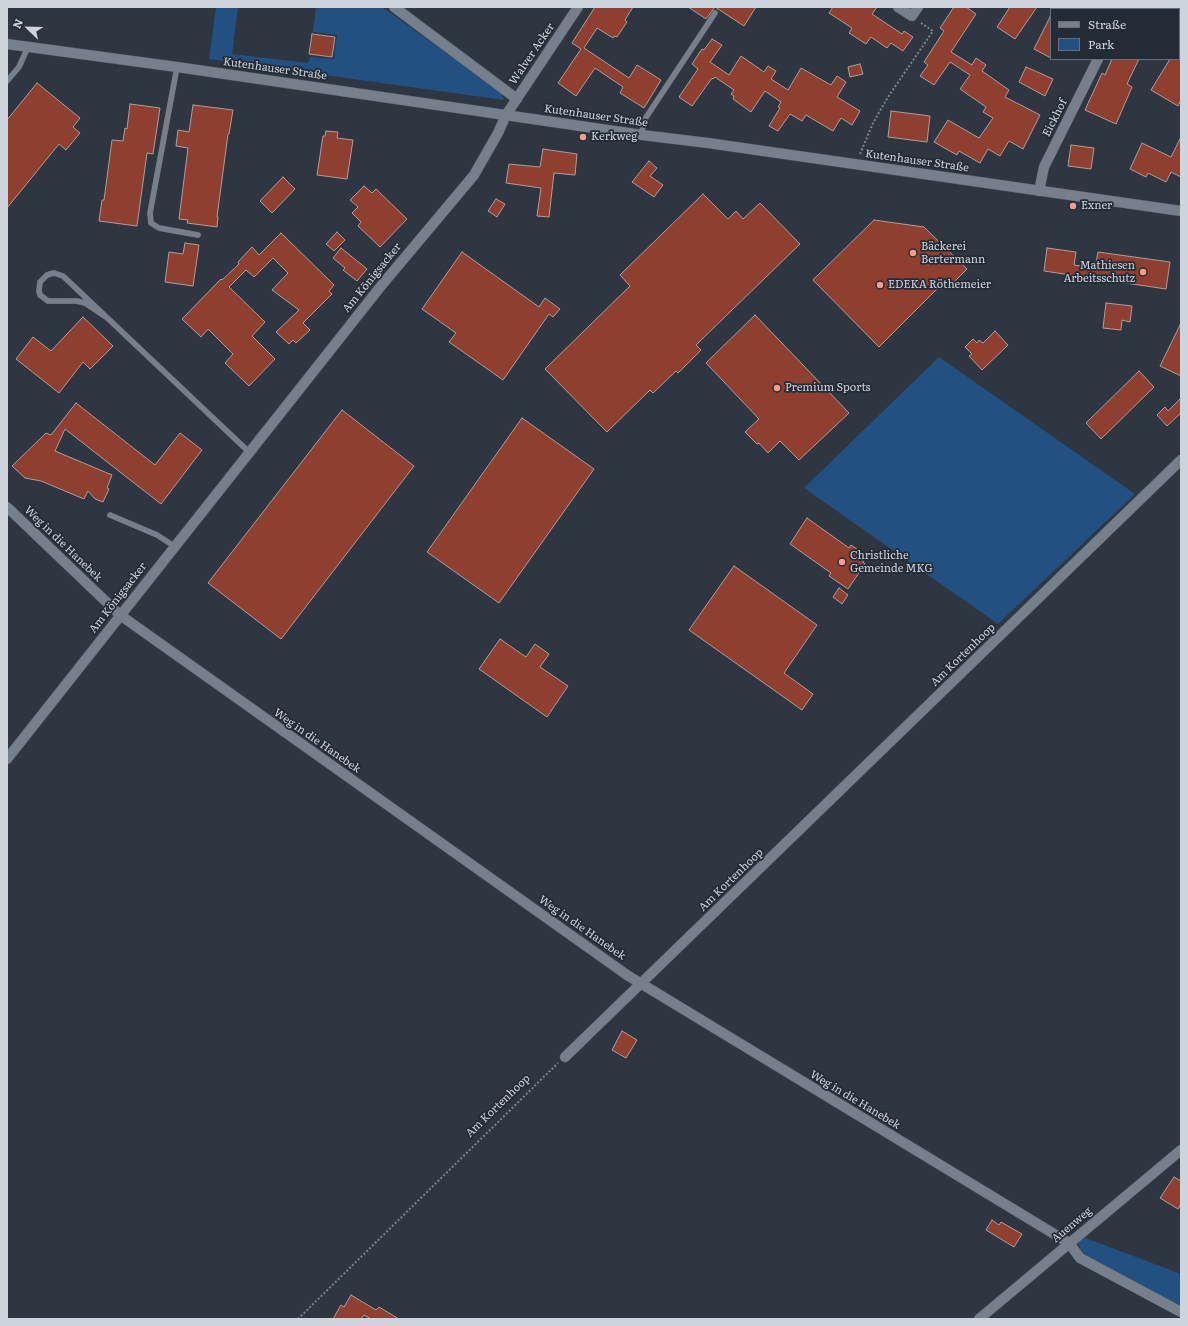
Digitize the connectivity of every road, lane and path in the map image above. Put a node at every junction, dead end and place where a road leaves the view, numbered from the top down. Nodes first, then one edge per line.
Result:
1 (394, 7) edge
2 (578, 7) edge
3 (898, 7) edge
4 (918, 7) edge
5 (715, 13) dead end
6 (912, 16) junction
7 (7, 44) edge
8 (28, 47) junction
9 (1098, 60) edge
10 (177, 67) junction
11 (7, 81) edge
12 (517, 99) junction
13 (506, 115) junction
14 (642, 135) junction
15 (856, 164) junction
16 (1039, 191) junction
17 (1181, 211) edge
18 (198, 235) dead end
19 (106, 316) junction
20 (249, 452) junction
21 (1181, 460) edge
22 (7, 507) edge
23 (110, 515) dead end
24 (174, 546) junction
25 (120, 615) junction
26 (7, 759) edge
27 (642, 984) junction
28 (565, 1057) joint
29 (1181, 1150) edge
30 (1069, 1244) junction
31 (1181, 1312) edge
32 (298, 1319) edge
33 (979, 1319) edge

1 - 12 street
2 - 12 street, Walver Acker
3 - 6 street
4 - 6 street
5 - 14 lane
6 - 15 path
7 - 8 street, Kutenhauser Straße
8 - 10 street, Kutenhauser Straße
8 - 11 lane
9 - 16 street, Eickhof
10 - 13 street, Kutenhauser Straße
10 - 18 lane
12 - 13 street, Walver Acker
13 - 14 street, Kutenhauser Straße
13 - 20 street, Am Königsacker
14 - 15 street, Kutenhauser Straße
15 - 16 street, Kutenhauser Straße
16 - 17 street, Kutenhauser Straße
19 - 19 lane
19 - 20 lane
20 - 24 street, Am Königsacker
21 - 27 street, Am Kortenhoop
22 - 25 street, Weg in die Hanebek
23 - 24 lane
24 - 25 street, Am Königsacker
25 - 26 street, Am Königsacker
25 - 27 street, Weg in die Hanebek
27 - 28 street, Am Kortenhoop
27 - 30 street, Weg in die Hanebek
28 - 32 path, Am Kortenhoop
29 - 30 street, Auenweg
30 - 31 street, Weg in die Hanebek
30 - 33 street, Auenweg

